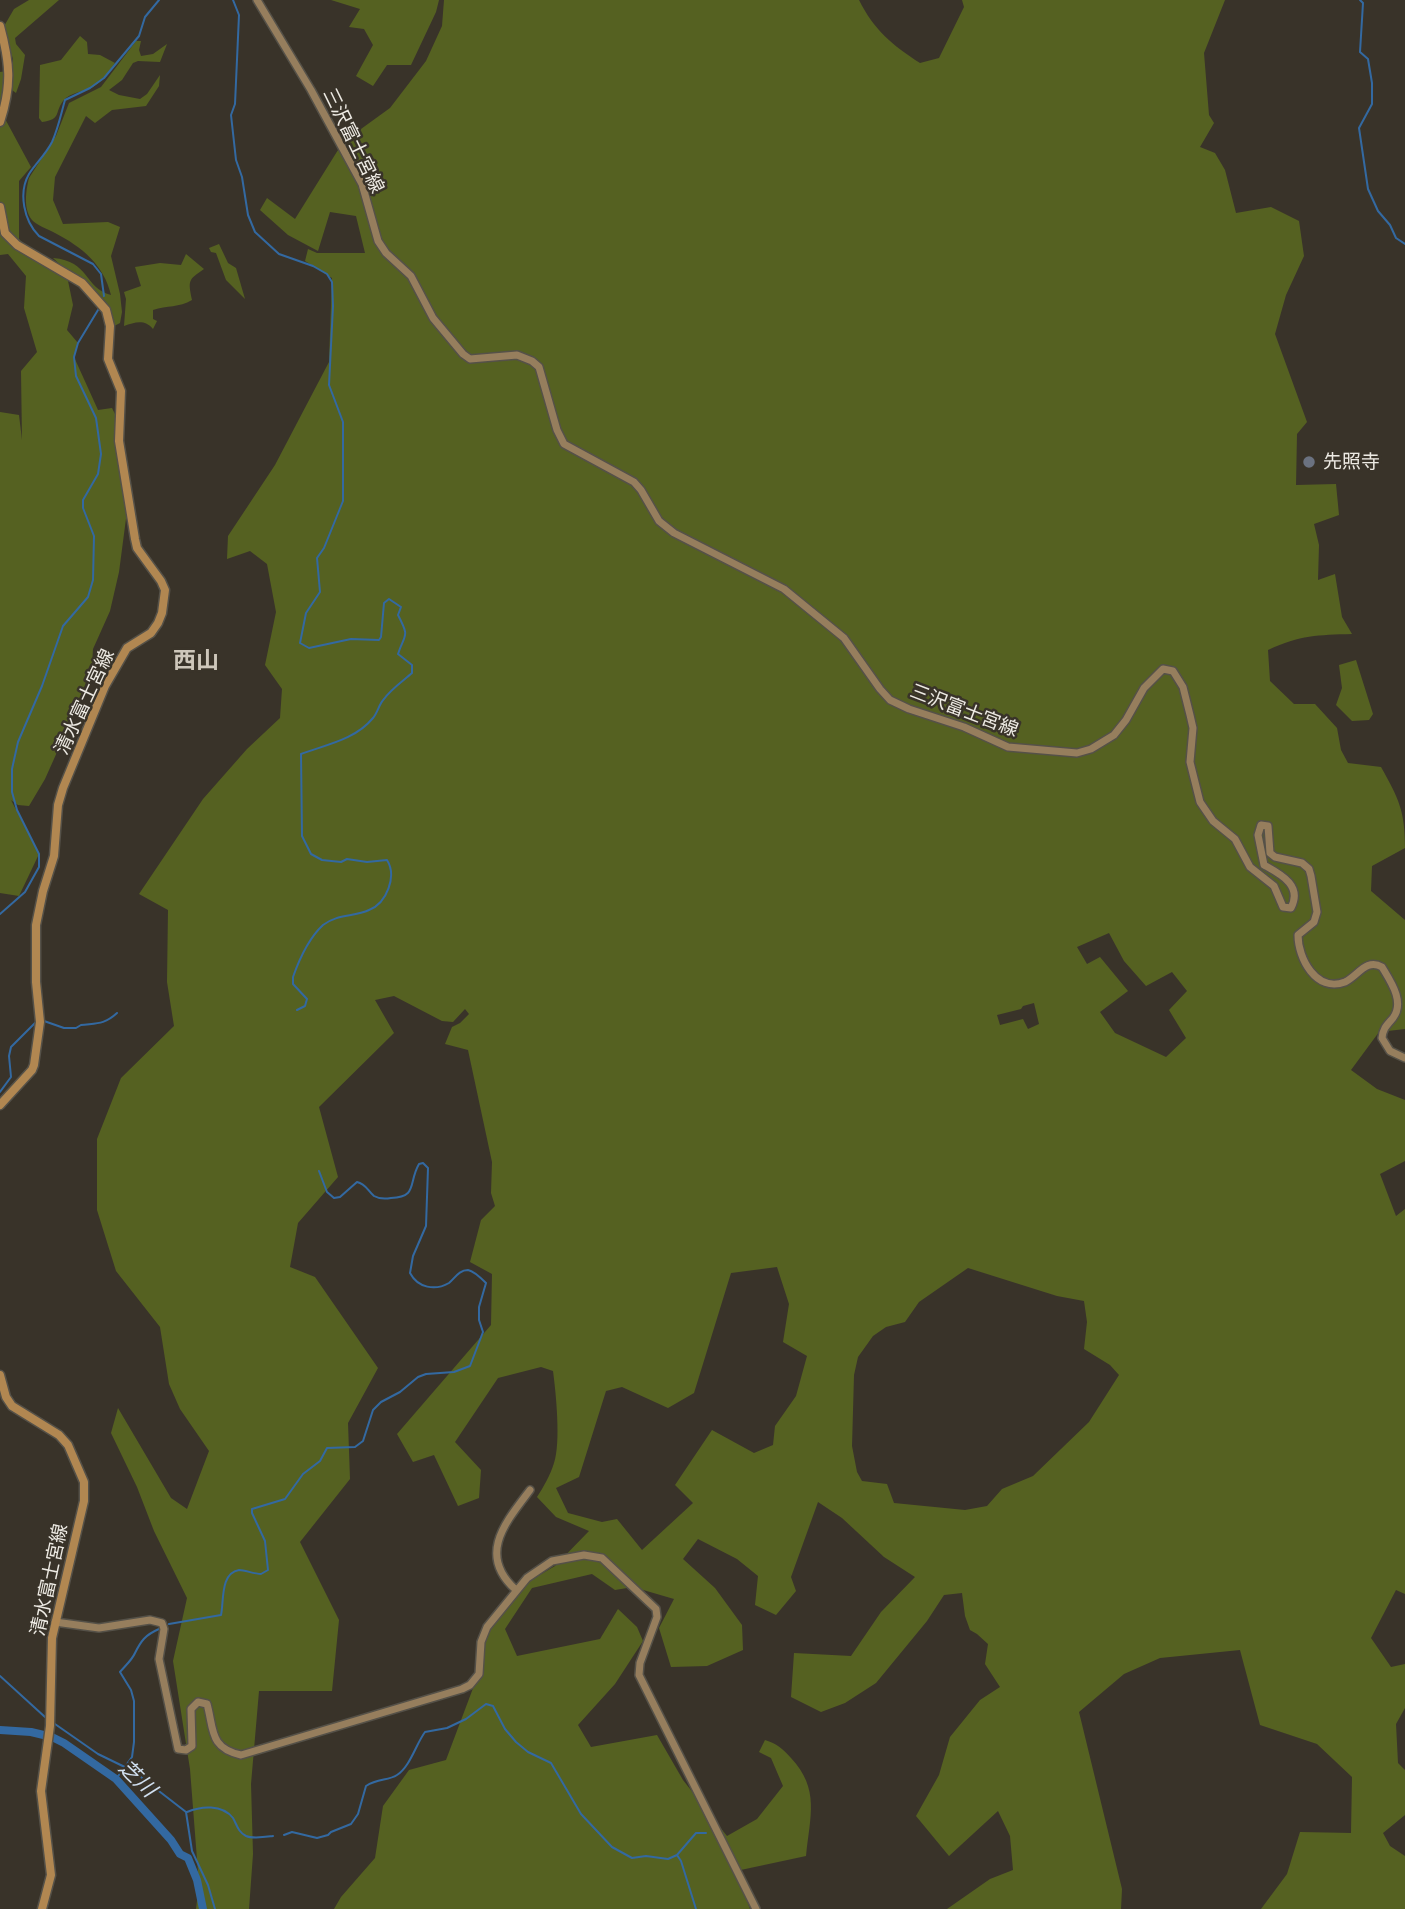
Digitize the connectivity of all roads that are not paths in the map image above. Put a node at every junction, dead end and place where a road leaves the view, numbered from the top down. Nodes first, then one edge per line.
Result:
1 (257, 0) edge
2 (0, 26) edge
3 (0, 122) edge
4 (0, 207) edge
5 (1405, 1058) edge
6 (0, 1105) edge
7 (0, 1375) edge
8 (530, 1490) dead end
9 (516, 1590) junction
10 (55, 1622) junction
11 (42, 1909) edge
12 (756, 1909) edge

1 - 5 main road, 三沢富士宮線
2 - 3 main road
4 - 6 main road, 清水富士宮線
7 - 10 main road, 清水富士宮線
8 - 9 main road
9 - 10 main road
9 - 12 main road
10 - 11 main road, 清水富士宮線

